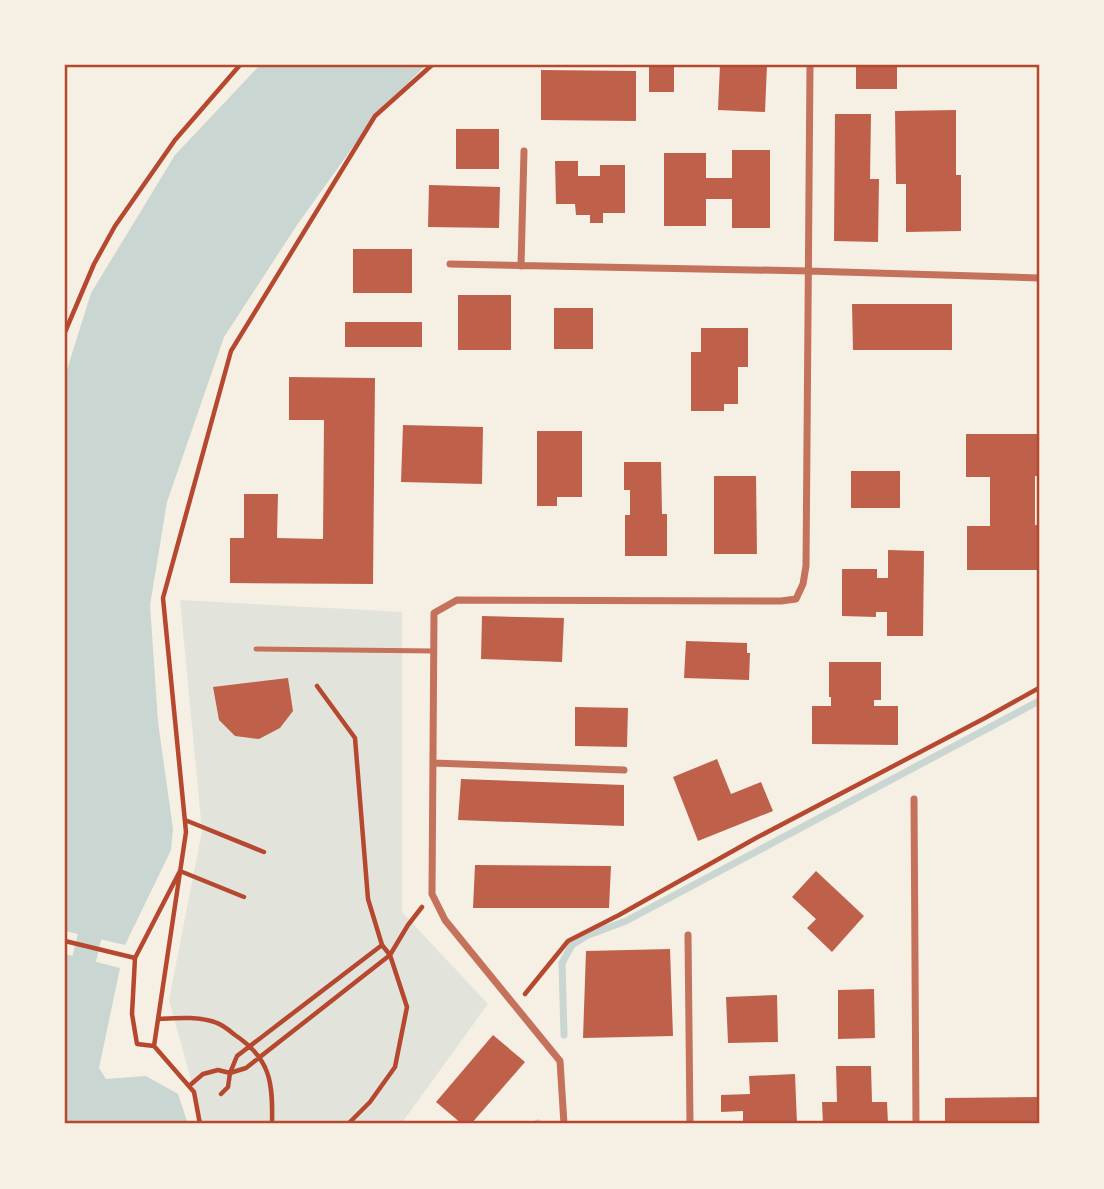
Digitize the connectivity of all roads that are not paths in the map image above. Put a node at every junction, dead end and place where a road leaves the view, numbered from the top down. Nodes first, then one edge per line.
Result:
1 (810, 65) edge
2 (524, 151) dead end
3 (450, 264) dead end
4 (521, 266) junction
5 (808, 271) junction
6 (1039, 278) edge
7 (256, 649) dead end
8 (434, 651) junction
9 (433, 763) junction
10 (624, 770) dead end
11 (914, 799) dead end
12 (688, 935) dead end
13 (564, 1124) edge
14 (690, 1124) edge
15 (916, 1124) edge

1 - 5 street
2 - 4 street
3 - 4 street
4 - 5 street
5 - 6 street
5 - 8 street
7 - 8 lane
8 - 9 street
9 - 10 street
9 - 13 street
11 - 15 street
12 - 14 street

